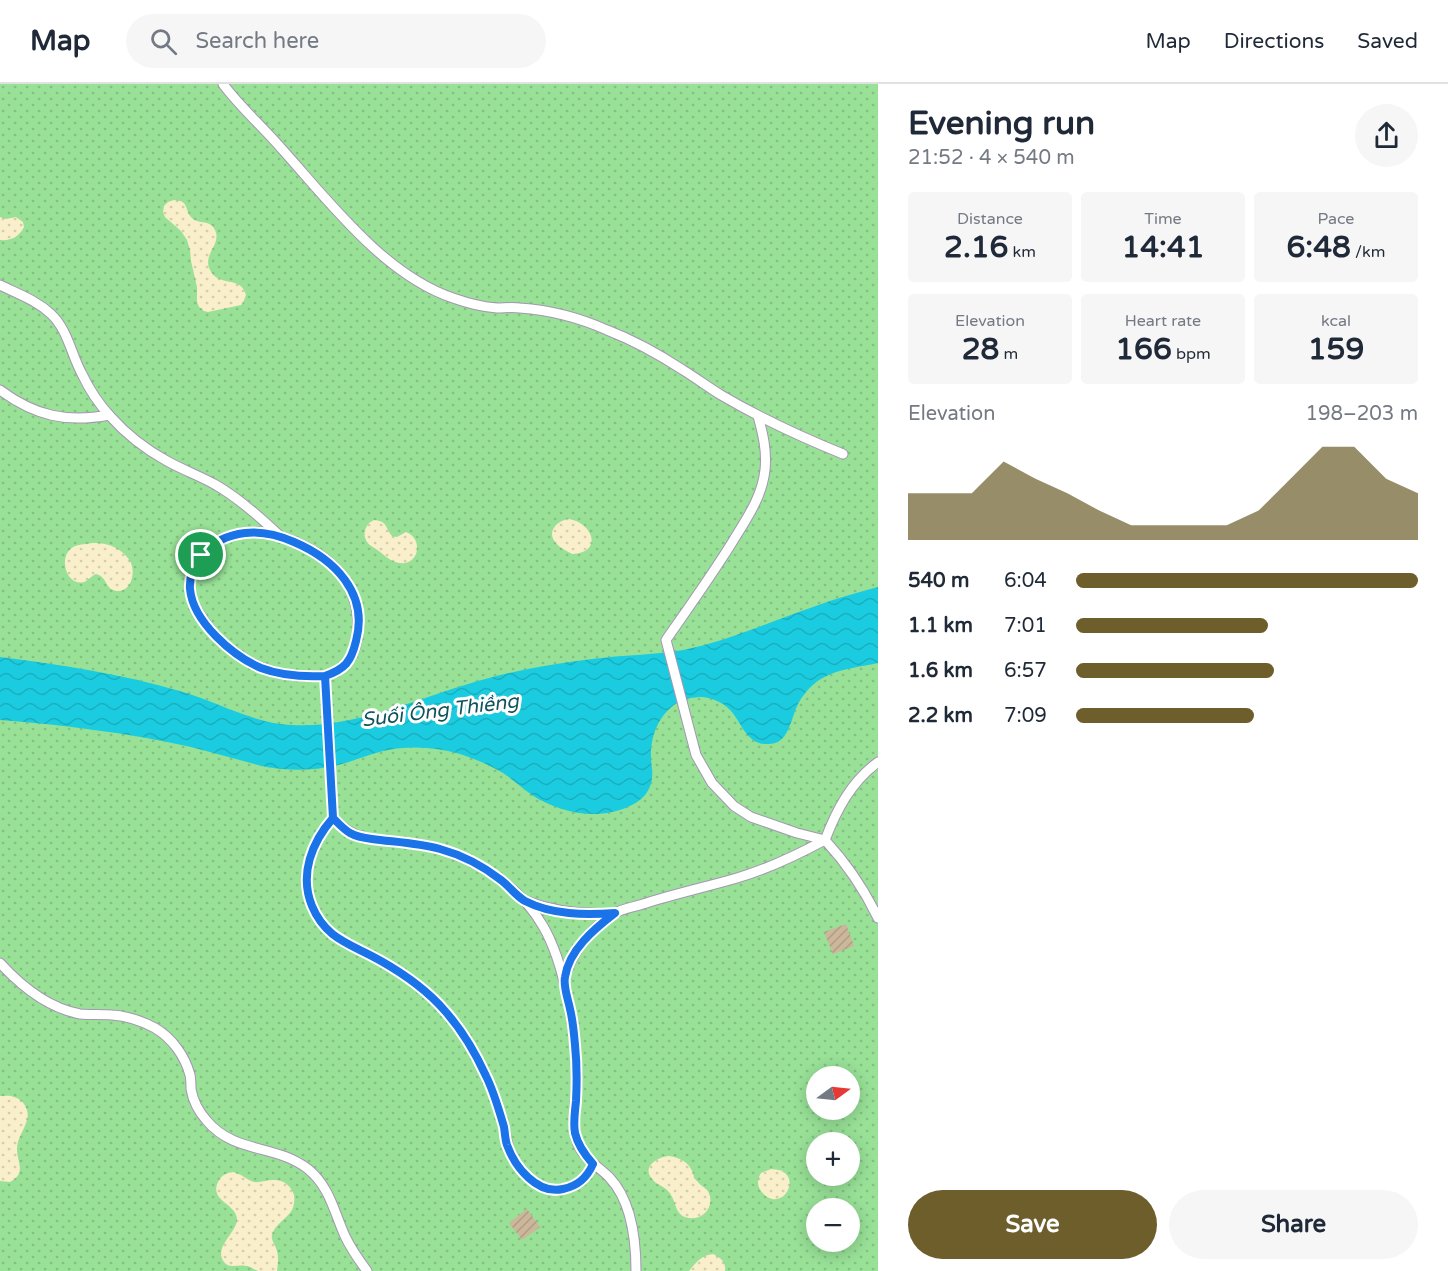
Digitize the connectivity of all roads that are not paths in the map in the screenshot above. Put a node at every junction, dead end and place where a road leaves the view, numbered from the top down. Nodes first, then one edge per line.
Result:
1 (223, 84) edge
2 (0, 285) edge
3 (0, 390) edge
4 (109, 415) junction
5 (758, 416) junction
6 (843, 454) dead end
7 (282, 537) junction
8 (325, 676) junction
9 (878, 762) edge
10 (333, 818) junction
11 (825, 840) junction
12 (523, 900) junction
13 (615, 913) junction
14 (878, 918) edge
15 (0, 963) edge
16 (564, 979) junction
17 (593, 1164) junction
18 (367, 1271) edge
19 (636, 1271) edge

1 - 5 lane
2 - 4 lane
3 - 4 lane
4 - 7 lane
5 - 6 lane
5 - 11 lane
7 - 8 lane
7 - 8 lane
8 - 10 lane
9 - 11 lane
10 - 12 lane
10 - 17 lane
11 - 13 lane
11 - 14 lane
12 - 13 lane
12 - 16 lane
13 - 16 lane
15 - 18 lane
16 - 17 lane
17 - 19 lane

